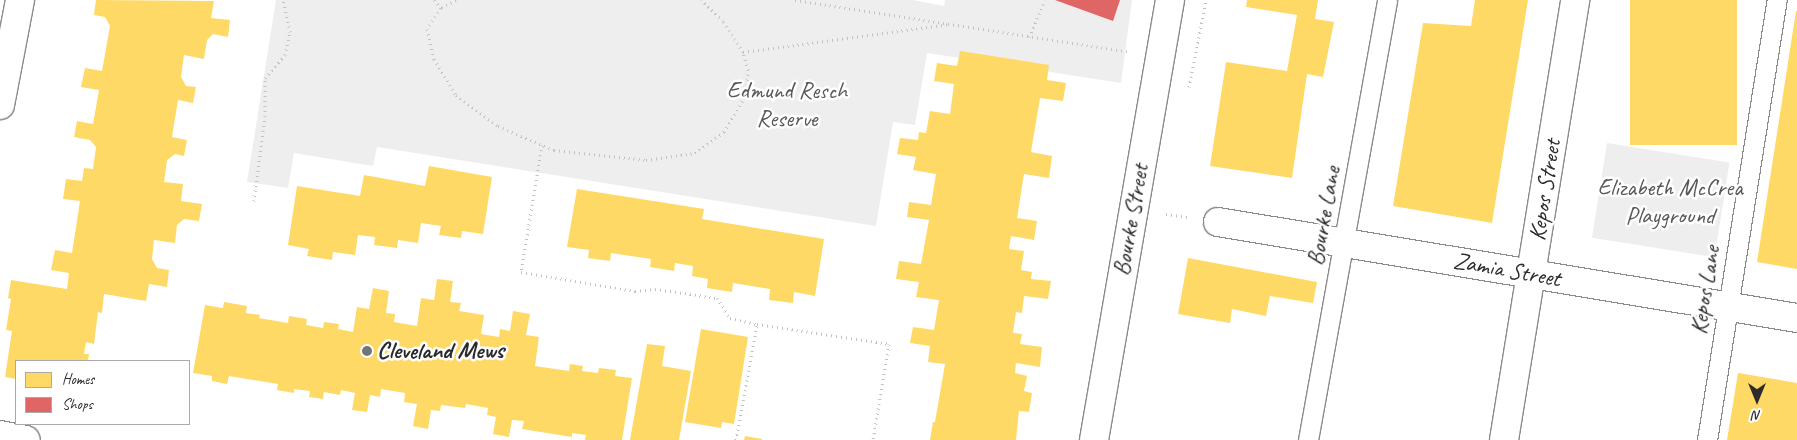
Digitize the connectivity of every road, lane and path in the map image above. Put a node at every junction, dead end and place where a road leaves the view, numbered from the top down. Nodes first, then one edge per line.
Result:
1 (20, 0) edge
2 (283, 0) edge
3 (434, 0) edge
4 (456, 0) edge
5 (701, 0) edge
6 (795, 0) edge
7 (1045, 0) edge
8 (1170, 0) edge
9 (1206, 0) edge
10 (1387, 0) edge
11 (1575, 0) edge
12 (1777, 0) edge
13 (441, 8) junction
14 (956, 24) junction
15 (1029, 37) junction
16 (743, 52) junction
17 (1139, 53) dead end
18 (1195, 61) dead end
19 (0, 105) edge
20 (542, 145) junction
21 (254, 201) dead end
22 (1218, 222) dead end
23 (1345, 243) junction
24 (1532, 274) junction
25 (1728, 307) junction
26 (1797, 318) edge
27 (757, 324) junction
28 (736, 440) edge
29 (873, 440) edge
30 (1094, 440) edge
31 (1308, 440) edge
32 (1504, 440) edge
33 (1707, 440) edge

1 - 19 street
2 - 21 path
3 - 13 path
4 - 13 path
5 - 16 path
6 - 14 path
7 - 15 path
8 - 30 street, Bourke Street
9 - 18 path
10 - 23 lane, Bourke Lane
11 - 24 street, Kepos Street
12 - 25 lane, Kepos Lane
13 - 20 path
14 - 15 path
14 - 16 path
15 - 17 path
16 - 20 path
20 - 27 path
22 - 23 street, Zamia Street
23 - 24 street, Zamia Street
23 - 31 lane, Bourke Lane
24 - 25 street, Zamia Street
24 - 32 street, Kepos Street
25 - 26 street, Zamia Street
25 - 33 lane, Kepos Lane
27 - 28 path
27 - 29 path

